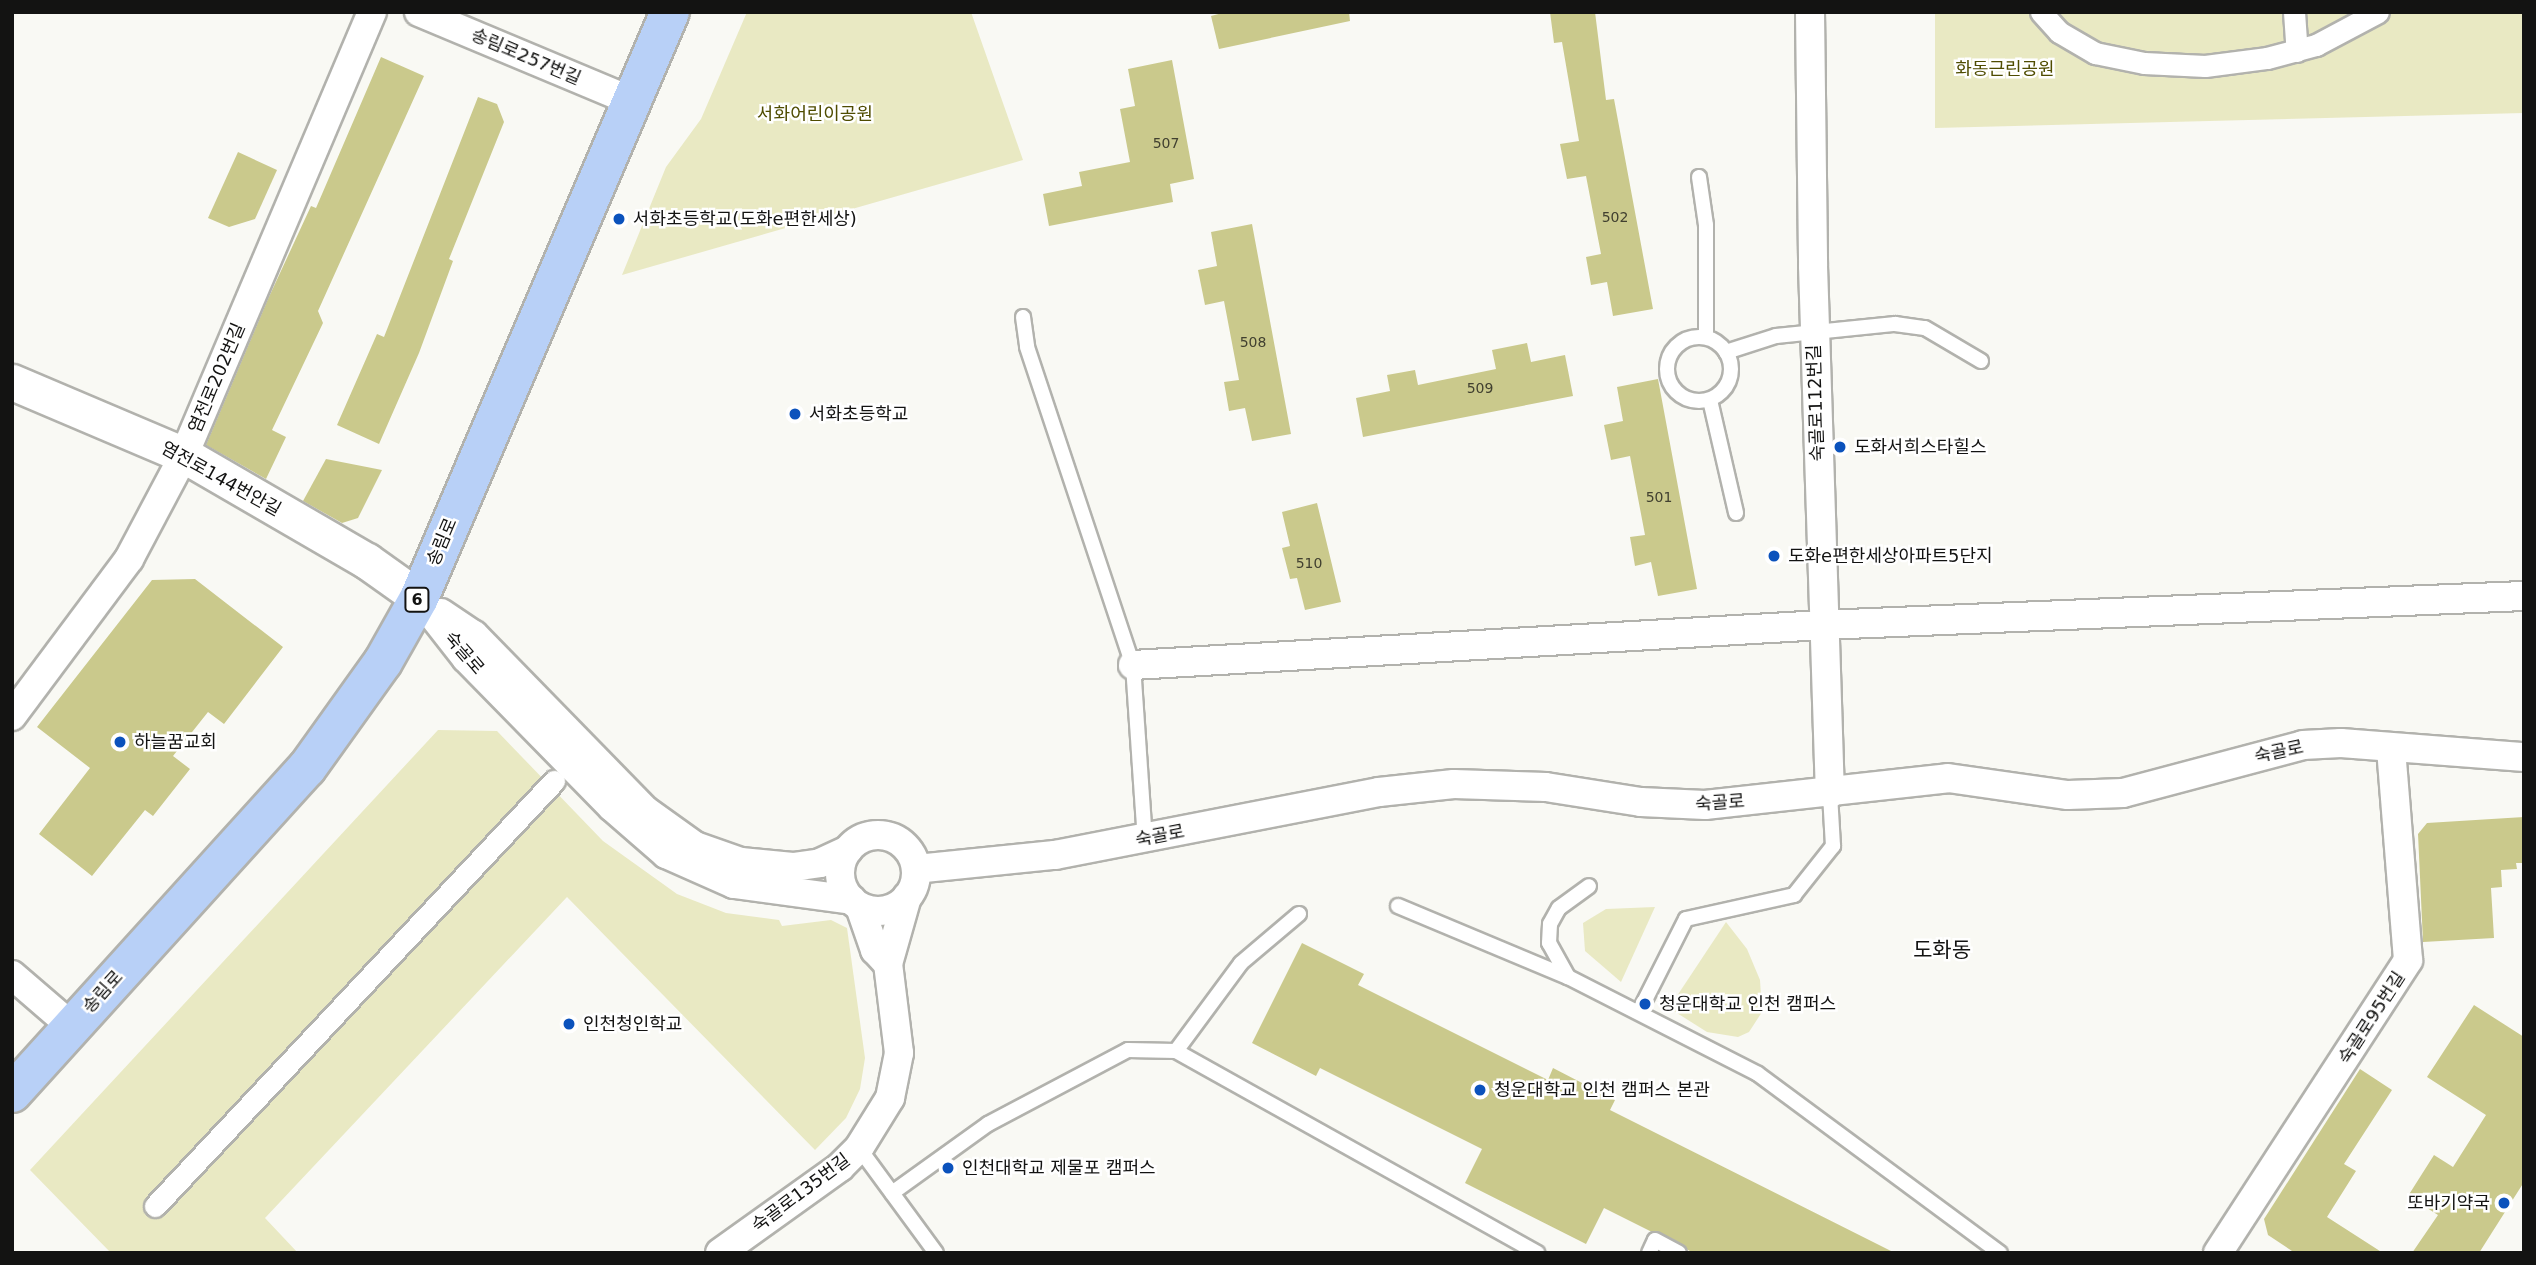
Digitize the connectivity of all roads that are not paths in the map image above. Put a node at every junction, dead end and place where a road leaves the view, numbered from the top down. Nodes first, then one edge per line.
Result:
1 (372, 12) edge
2 (419, 12) edge
3 (670, 12) edge
4 (1810, 12) edge
5 (2294, 12) edge
6 (2378, 12) edge
7 (2042, 13) edge
8 (2297, 51) junction
9 (632, 102) junction
10 (1699, 177) dead end
11 (1023, 317) dead end
12 (1814, 331) junction
13 (1706, 336) junction
14 (1726, 352) junction
15 (1981, 362) dead end
16 (12, 382) edge
17 (1710, 400) junction
18 (184, 455) junction
19 (1736, 513) dead end
20 (2524, 596) edge
21 (419, 598) junction
22 (1823, 625) junction
23 (1133, 665) junction
24 (12, 716) edge
25 (2391, 748) junction
26 (2524, 757) edge
27 (554, 781) dead end
28 (1830, 794) junction
29 (1145, 839) junction
30 (848, 850) junction
31 (916, 869) junction
32 (1589, 886) dead end
33 (907, 897) junction
34 (856, 904) junction
35 (1398, 906) dead end
36 (1299, 914) dead end
37 (888, 964) junction
38 (12, 975) edge
39 (1568, 977) junction
40 (1639, 1012) junction
41 (71, 1026) junction
42 (1176, 1051) junction
43 (12, 1093) edge
44 (859, 1148) junction
45 (892, 1193) junction
46 (155, 1206) dead end
47 (2229, 1249) edge
48 (720, 1253) edge
49 (936, 1253) edge
50 (1536, 1253) edge
51 (1649, 1253) edge
52 (1679, 1253) edge
53 (2000, 1253) edge

1 - 18 street, 염전로202번길
2 - 9 street, 송림로257번길
3 - 9 main road, 송림로 / 6
4 - 12 street, 숙골로112번길
5 - 8 street
6 - 8 street
7 - 8 street
9 - 21 main road, 송림로 / 6
10 - 13 lane
11 - 23 lane
12 - 14 lane
12 - 15 lane
12 - 22 street, 숙골로112번길
13 - 14 lane
13 - 17 lane
14 - 17 lane
16 - 18 street, 염전로144번안길
17 - 19 lane
18 - 21 street, 염전로144번안길
18 - 24 street, 염전로202번길
20 - 22 street
21 - 30 street, 숙골로
21 - 34 street, 숙골로
21 - 41 main road, 송림로 / 6
22 - 23 street
22 - 28 street, 숙골로112번길
23 - 29 lane
25 - 26 street, 숙골로
25 - 28 street, 숙골로
25 - 47 street, 숙골로95번길
27 - 46 street
28 - 29 street, 숙골로
28 - 40 lane
29 - 31 street, 숙골로
30 - 31 street, 숙골로
30 - 34 street
31 - 33 street
32 - 39 lane
33 - 34 street, 숙골로
33 - 37 street, 숙골로135번길
34 - 37 street, 숙골로135번길
35 - 39 lane
36 - 42 lane
37 - 44 street, 숙골로135번길
38 - 41 street
39 - 40 lane
40 - 53 lane
41 - 43 main road, 송림로 / 6
42 - 45 lane
42 - 50 lane
44 - 45 lane
44 - 48 street, 숙골로135번길
45 - 49 lane
51 - 52 lane

